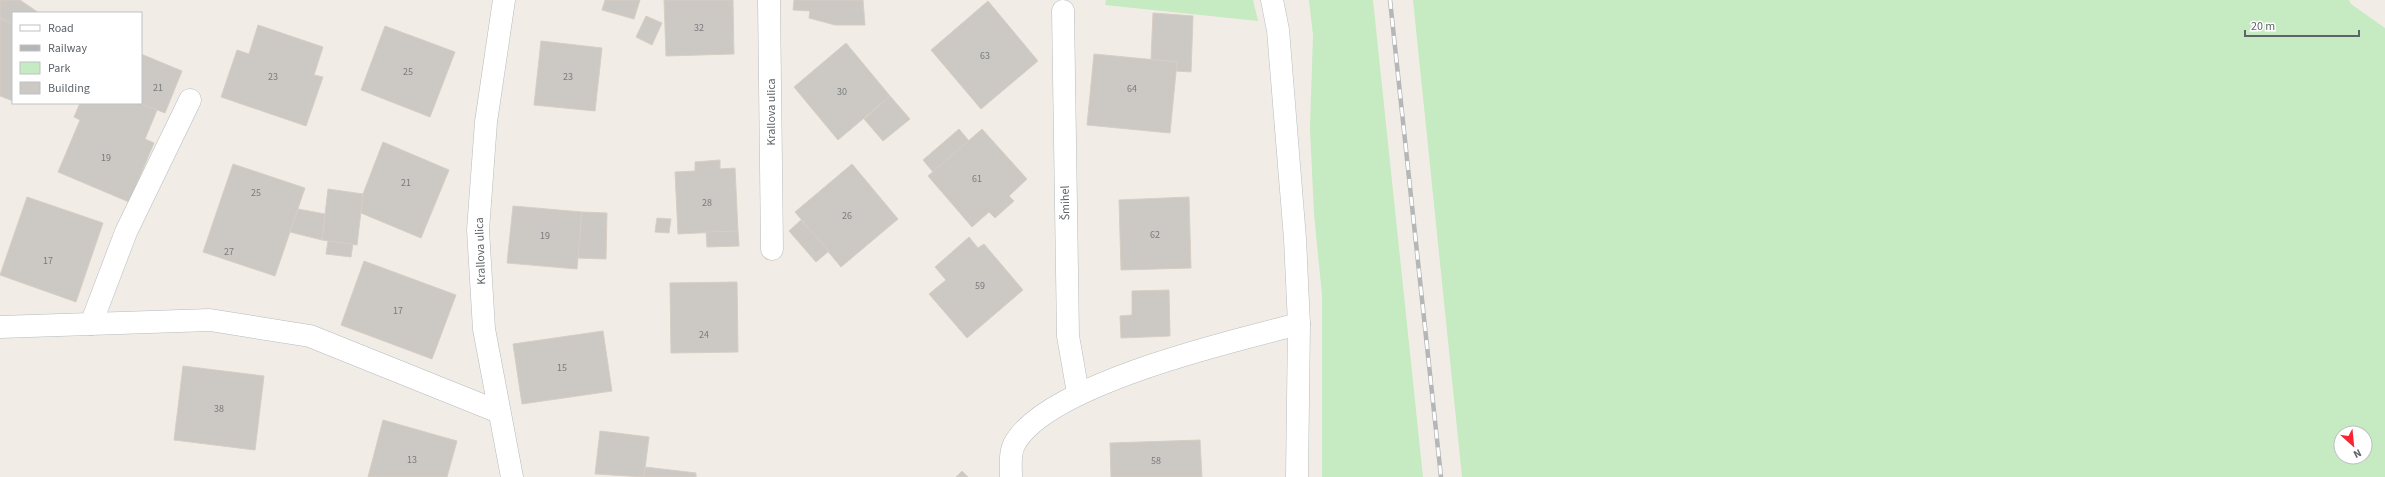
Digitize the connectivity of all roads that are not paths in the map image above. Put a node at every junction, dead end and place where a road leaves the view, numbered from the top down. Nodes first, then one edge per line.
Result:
1 (504, 0) edge
2 (769, 0) edge
3 (1272, 0) edge
4 (1063, 11) dead end
5 (190, 100) dead end
6 (772, 249) dead end
7 (91, 324) junction
8 (1299, 324) junction
9 (0, 327) edge
10 (1078, 393) junction
11 (499, 412) junction
12 (512, 477) edge
13 (1011, 477) edge
14 (1297, 477) edge

1 - 11 street, Krallova ulica
2 - 6 street, Krallova ulica
3 - 8 street
4 - 10 street, Šmihel
5 - 7 street
7 - 9 street
7 - 11 street
8 - 10 street
8 - 14 street
10 - 13 street
11 - 12 street, Krallova ulica

